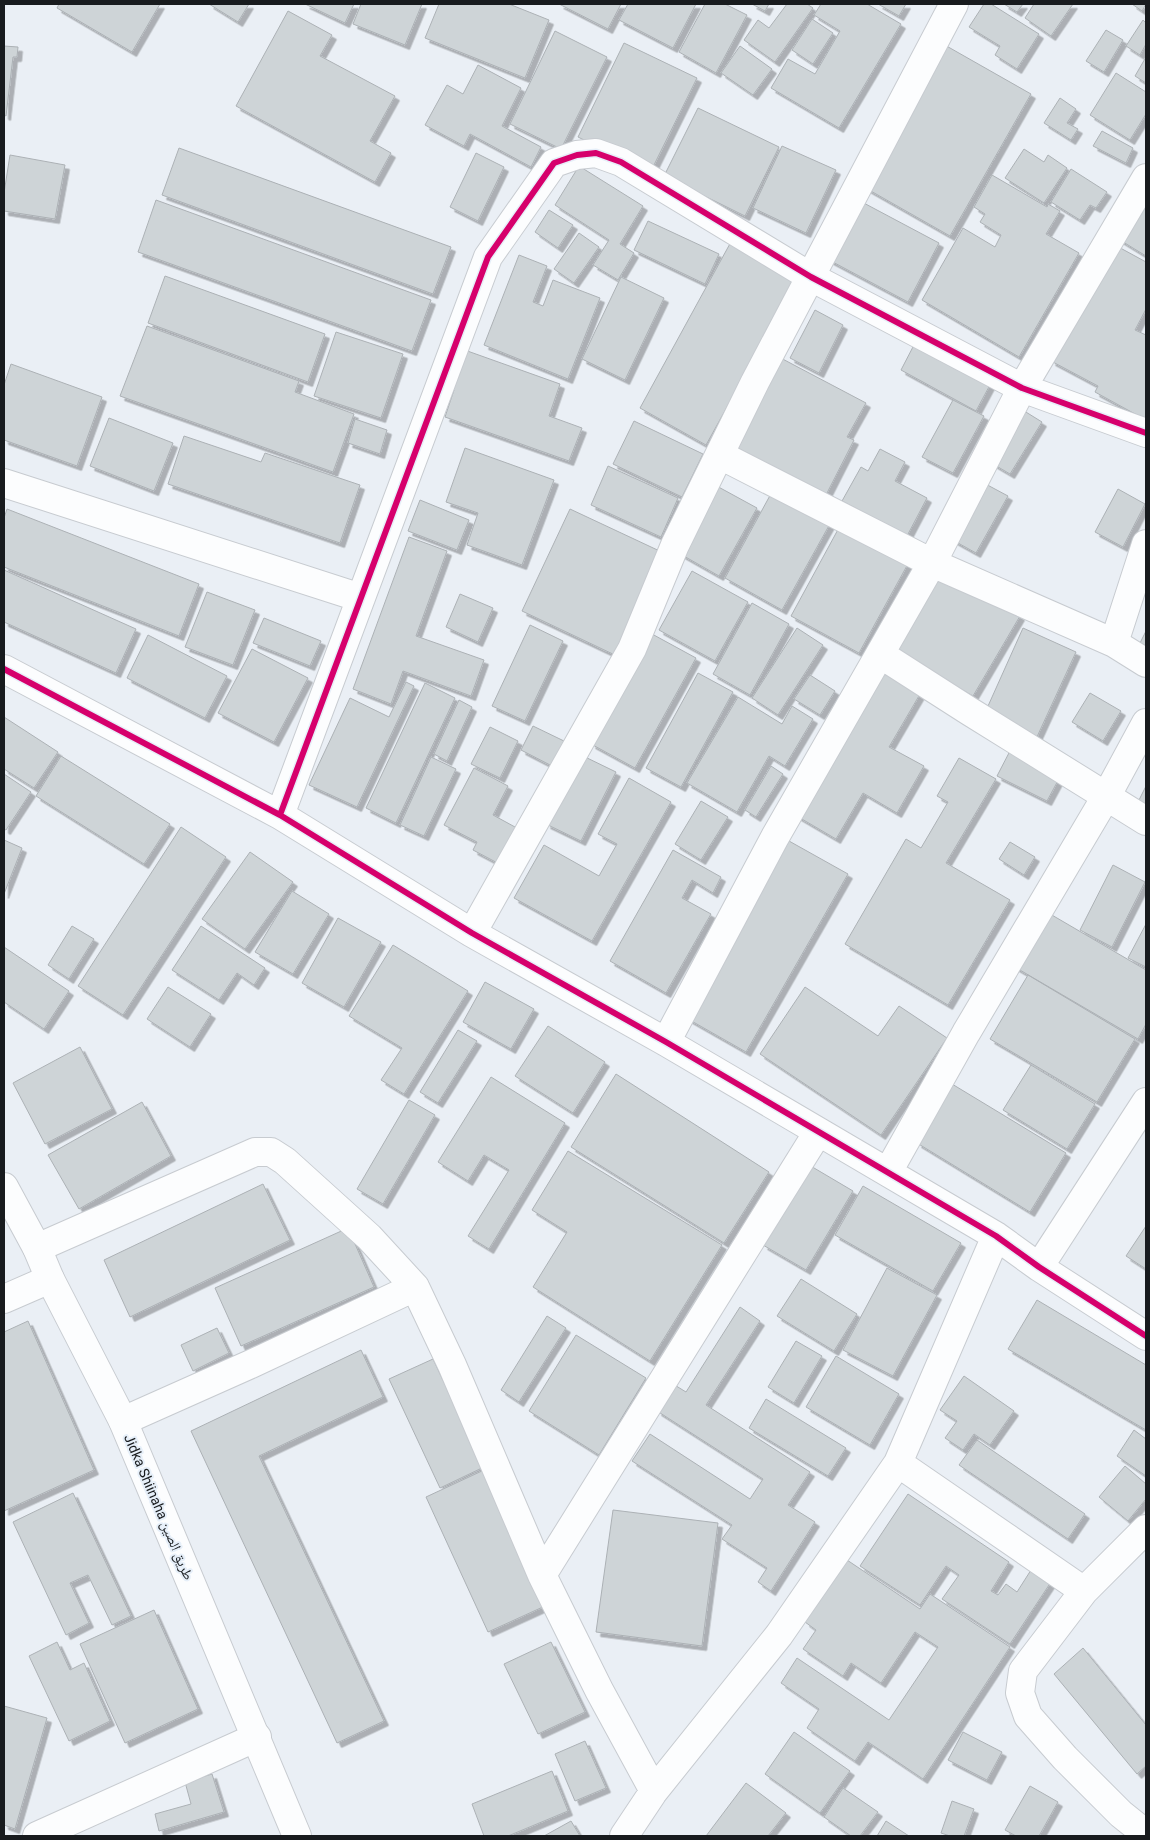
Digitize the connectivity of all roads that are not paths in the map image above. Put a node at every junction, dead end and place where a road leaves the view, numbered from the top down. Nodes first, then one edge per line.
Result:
1 (954, 4) edge
2 (1146, 178) edge
3 (811, 277) junction
4 (1022, 388) junction
5 (1146, 433) edge
6 (720, 455) junction
7 (4, 484) edge
8 (1146, 544) edge
9 (932, 563) junction
10 (361, 598) junction
11 (1114, 643) junction
12 (880, 654) junction
13 (1146, 663) edge
14 (4, 669) edge
15 (1146, 723) edge
16 (1106, 795) junction
17 (280, 815) junction
18 (1146, 821) edge
19 (472, 933) junction
20 (666, 1042) junction
21 (1146, 1102) edge
22 (818, 1132) junction
23 (888, 1172) junction
24 (4, 1187) edge
25 (996, 1236) junction
26 (37, 1248) junction
27 (1039, 1267) junction
28 (50, 1279) junction
29 (415, 1287) junction
30 (4, 1300) edge
31 (1146, 1336) edge
32 (123, 1421) junction
33 (898, 1463) junction
34 (1146, 1529) edge
35 (542, 1575) junction
36 (1084, 1591) junction
37 (257, 1737) junction
38 (654, 1791) junction
39 (1146, 1834) edge
40 (37, 1836) edge
41 (297, 1836) edge
42 (624, 1836) edge

1 - 3 street
2 - 4 street
3 - 4 street
3 - 6 street
3 - 10 street
4 - 5 street
4 - 9 street
6 - 9 street
6 - 19 street
7 - 10 street
8 - 11 street
9 - 11 street
9 - 12 street
10 - 17 street
11 - 13 street
12 - 16 street
12 - 20 street
14 - 17 street
15 - 16 street
16 - 18 street
16 - 23 street
17 - 19 street
19 - 20 street
20 - 22 street
21 - 27 street
22 - 23 street
22 - 35 street
23 - 25 street
24 - 26 street, Jidka Shiinaha طريق الصين
25 - 27 street
25 - 33 street
26 - 28 street, Jidka Shiinaha طريق الصين
26 - 29 street
27 - 31 street
28 - 30 street
28 - 32 street, Jidka Shiinaha طريق الصين
29 - 32 street
29 - 35 street
32 - 37 street, Jidka Shiinaha طريق الصين
33 - 36 street
33 - 38 street
34 - 36 street
35 - 38 street
36 - 39 street
37 - 40 street
37 - 41 street, Jidka Shiinaha طريق الصين
38 - 42 street

